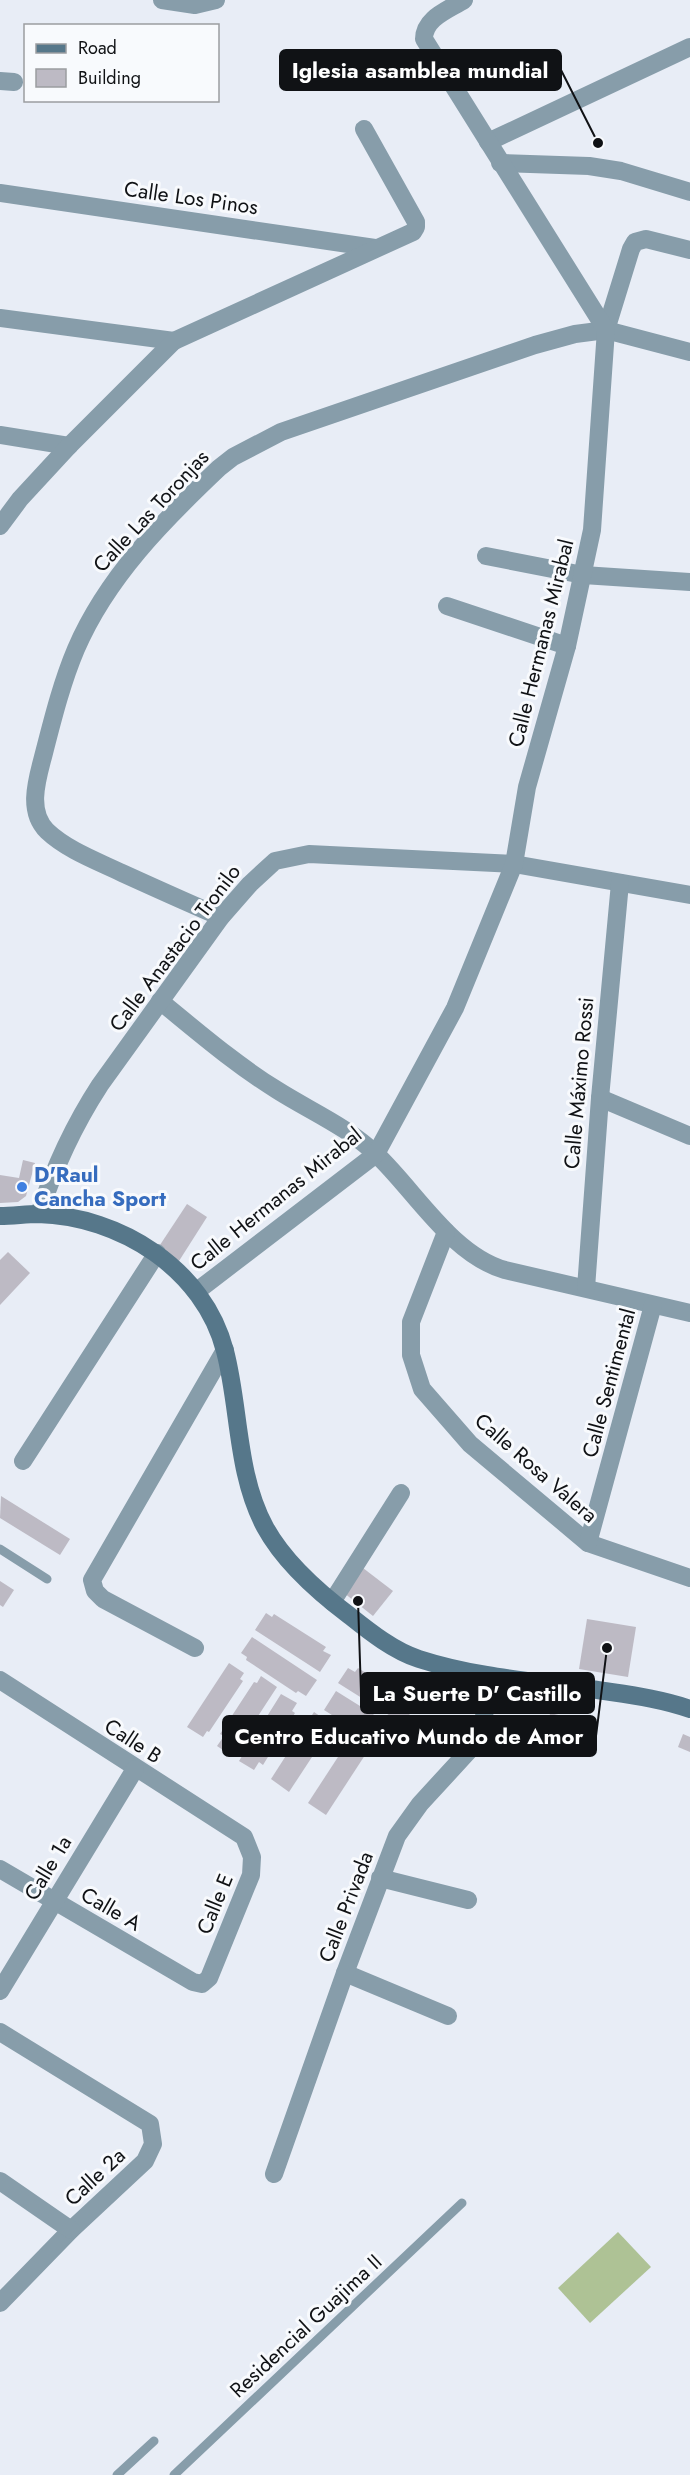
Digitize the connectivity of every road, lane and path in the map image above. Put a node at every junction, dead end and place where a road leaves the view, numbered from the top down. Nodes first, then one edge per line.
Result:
1 (162, 0) edge
2 (216, 0) edge
3 (464, 0) edge
4 (690, 47) edge
5 (364, 129) dead end
6 (488, 142) junction
7 (500, 163) junction
8 (690, 192) edge
9 (0, 193) edge
10 (376, 248) junction
11 (690, 250) edge
12 (0, 318) edge
13 (606, 330) junction
14 (174, 341) junction
15 (690, 351) edge
16 (0, 435) edge
17 (69, 446) junction
18 (0, 526) edge
19 (486, 556) dead end
20 (583, 575) junction
21 (690, 582) edge
22 (447, 606) dead end
23 (567, 646) junction
24 (513, 864) junction
25 (620, 883) junction
26 (690, 895) edge
27 (222, 917) junction
28 (160, 1001) junction
29 (600, 1098) junction
30 (690, 1136) edge
31 (376, 1154) junction
32 (39, 1214) junction
33 (0, 1216) edge
34 (446, 1232) junction
35 (157, 1253) junction
36 (586, 1288) junction
37 (197, 1291) junction
38 (653, 1305) junction
39 (690, 1313) edge
40 (225, 1350) junction
41 (23, 1461) dead end
42 (401, 1493) dead end
43 (588, 1543) junction
44 (0, 1549) edge
45 (690, 1578) edge
46 (47, 1579) dead end
47 (332, 1602) junction
48 (195, 1648) dead end
49 (490, 1677) junction
50 (0, 1680) edge
51 (690, 1709) edge
52 (135, 1769) junction
53 (244, 1837) joint
54 (0, 1869) edge
55 (380, 1878) junction
56 (468, 1900) dead end
57 (54, 1902) junction
58 (345, 1973) junction
59 (202, 1984) joint
60 (0, 1991) edge
61 (448, 2016) dead end
62 (0, 2032) edge
63 (273, 2174) dead end
64 (0, 2181) edge
65 (462, 2202) dead end
66 (71, 2230) junction
67 (0, 2303) edge
68 (153, 2441) dead end
69 (117, 2475) edge
70 (174, 2475) edge

1 - 2 street
3 - 6 street
4 - 6 street
5 - 10 street
6 - 7 street
7 - 8 street
7 - 13 street
9 - 10 street, Calle Los Pinos
10 - 14 street
11 - 13 street, Calle Hermanas Mirabal
12 - 14 street
13 - 15 street, Calle Las Toronjas
13 - 20 street, Calle Hermanas Mirabal
13 - 27 street, Calle Las Toronjas
14 - 17 street
16 - 17 street
17 - 18 street
19 - 20 street
20 - 21 street
20 - 23 street, Calle Hermanas Mirabal
22 - 23 street
23 - 24 street, Calle Hermanas Mirabal
24 - 25 street, Calle Anastacio Tronilo
24 - 27 street, Calle Anastacio Tronilo
24 - 31 street, Calle Hermanas Mirabal
25 - 26 street, Calle Anastacio Tronilo
25 - 29 street, Calle Máximo Rossi
27 - 28 street, Calle Anastacio Tronilo
28 - 31 street
28 - 32 street, Calle Anastacio Tronilo
29 - 30 street
29 - 36 street, Calle Máximo Rossi
31 - 34 street
31 - 37 street, Calle Hermanas Mirabal
32 - 33 street
32 - 35 street
34 - 36 street
34 - 43 street, Calle Rosa Valera
35 - 37 street
35 - 41 street
36 - 38 street
37 - 40 street
38 - 39 street
38 - 43 street, Calle Sentimental
40 - 47 street
40 - 48 street
42 - 47 street
43 - 45 street, Calle Rosa Valera
44 - 46 lane
47 - 49 street
49 - 51 street
49 - 55 street, Calle Privada
50 - 52 street, Calle B
52 - 53 street, Calle B
52 - 57 street, Calle 1a
53 - 59 street, Calle E
54 - 57 street, Calle A
55 - 56 street
55 - 58 street, Calle Privada
57 - 59 street, Calle A
57 - 60 street, Calle 1a
58 - 61 street
58 - 63 street, Calle Privada
62 - 66 street, Calle 2a
64 - 66 street
65 - 70 lane, Residencial Guajima II
66 - 67 street, Calle 2a
68 - 69 lane

